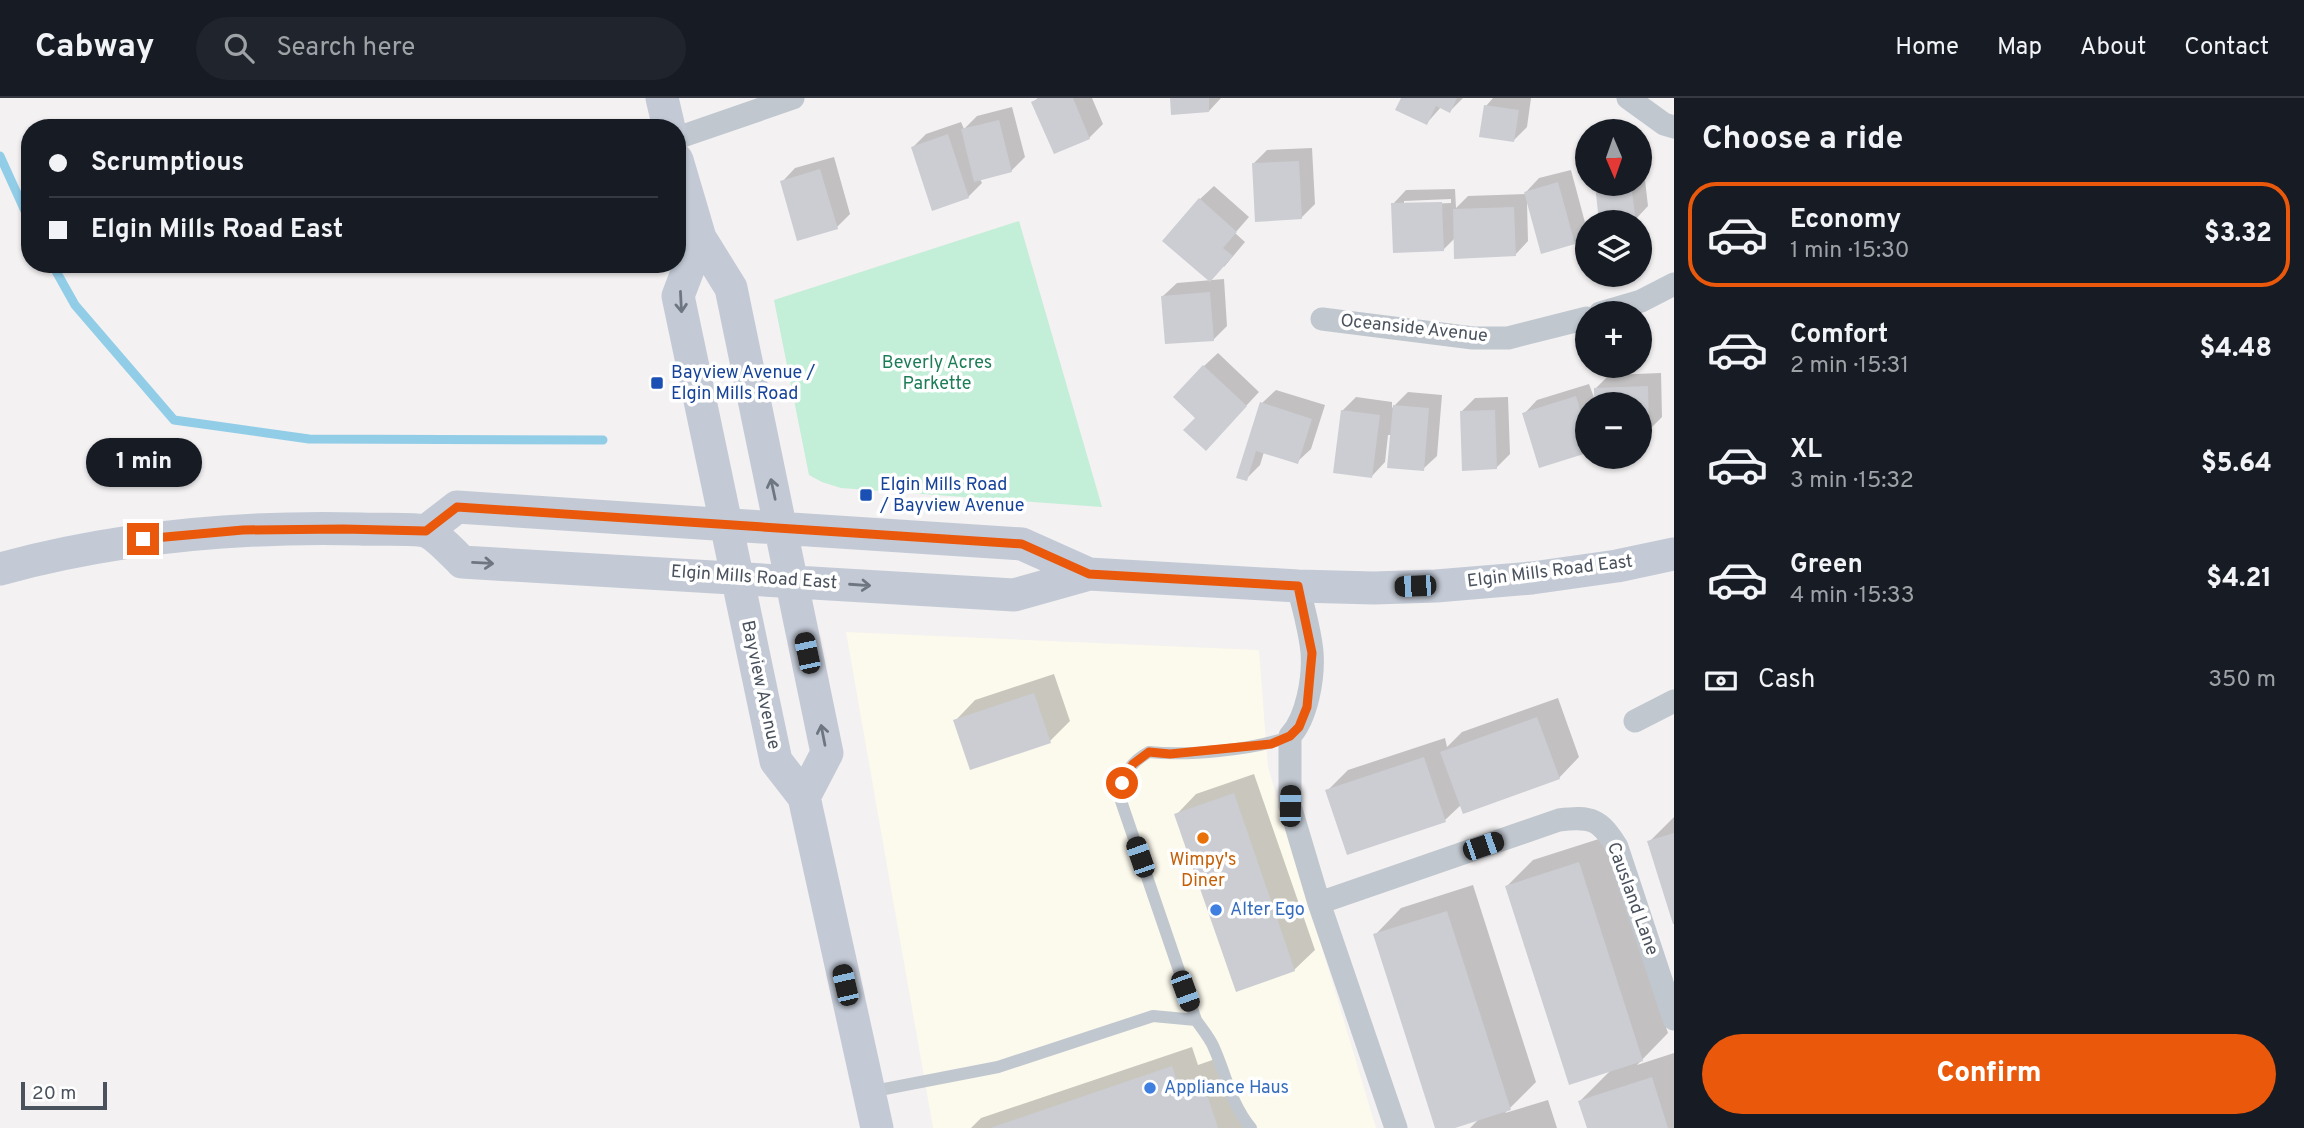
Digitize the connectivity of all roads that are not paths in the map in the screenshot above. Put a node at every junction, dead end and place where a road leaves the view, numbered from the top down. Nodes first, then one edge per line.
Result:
1 (662, 98) edge
2 (793, 98) edge
3 (1628, 98) edge
4 (667, 119) edge
5 (1674, 127) edge
6 (686, 135) edge
7 (686, 191) edge
8 (700, 238) junction
9 (1674, 284) edge
10 (1643, 301) edge
11 (1322, 319) dead end
12 (1575, 321) edge
13 (726, 523) junction
14 (781, 527) junction
15 (426, 531) junction
16 (1674, 554) edge
17 (0, 569) edge
18 (1089, 574) junction
19 (738, 577) junction
20 (792, 580) junction
21 (1298, 586) junction
22 (1674, 701) edge
23 (1635, 721) dead end
24 (1290, 736) junction
25 (804, 797) junction
26 (1320, 903) junction
27 (1674, 1019) edge
28 (1196, 1020) junction
29 (869, 1092) junction
30 (877, 1128) edge
31 (1251, 1128) edge
32 (1395, 1128) edge

1 - 4 main road
2 - 6 street
3 - 5 street
7 - 8 main road
8 -> 13 main road, Bayview Avenue
14 -> 8 main road
9 - 10 street
11 - 12 street, Oceanside Avenue
13 - 14 main road, Elgin Mills Road East
13 - 15 main road, Elgin Mills Road East
13 - 19 main road, Bayview Avenue
14 - 18 main road, Elgin Mills Road East
14 - 20 main road
15 - 17 main road
15 -> 19 main road, Elgin Mills Road East
16 - 21 main road, Elgin Mills Road East
20 -> 18 main road, Elgin Mills Road East
18 - 21 main road, Elgin Mills Road East
19 - 20 main road, Elgin Mills Road East
19 - 25 main road, Bayview Avenue
25 -> 20 main road
21 - 24 street
22 - 23 street
24 - 26 street
24 - 28 lane
25 - 29 main road, Bayview Avenue
26 - 27 street, Causland Lane
26 - 32 street
28 - 29 lane
28 - 31 lane
29 - 30 main road, Bayview Avenue

